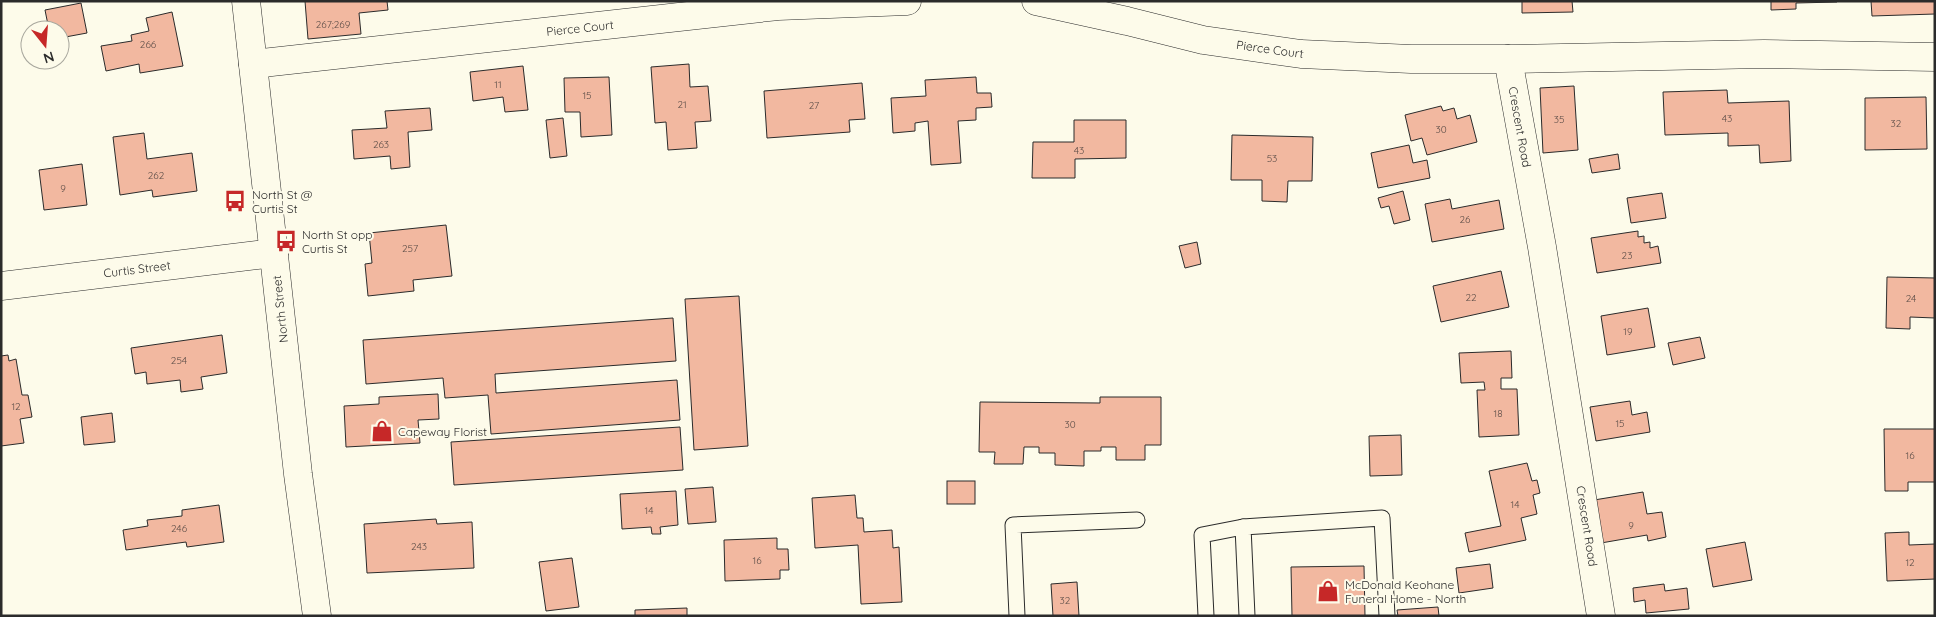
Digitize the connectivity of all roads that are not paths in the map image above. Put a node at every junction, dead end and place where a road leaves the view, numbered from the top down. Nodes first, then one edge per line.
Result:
1 (246, 1) edge
2 (908, 1) edge
3 (1036, 1) edge
4 (1935, 57) edge
5 (1508, 59) junction
6 (253, 64) junction
7 (274, 253) junction
8 (1, 286) edge
9 (1137, 520) dead end
10 (1243, 527) junction
11 (317, 616) edge
12 (1017, 616) edge
13 (1206, 616) edge
14 (1247, 616) edge
15 (1387, 616) edge
16 (1601, 616) edge

1 - 6 street, North Street
2 - 6 street, Pierce Court
3 - 5 street, Pierce Court
4 - 5 street
5 - 16 street, Crescent Road
6 - 7 street, North Street
7 - 8 street, Curtis Street
7 - 11 street, North Street
9 - 12 lane
10 - 13 lane
10 - 14 lane
10 - 15 lane

